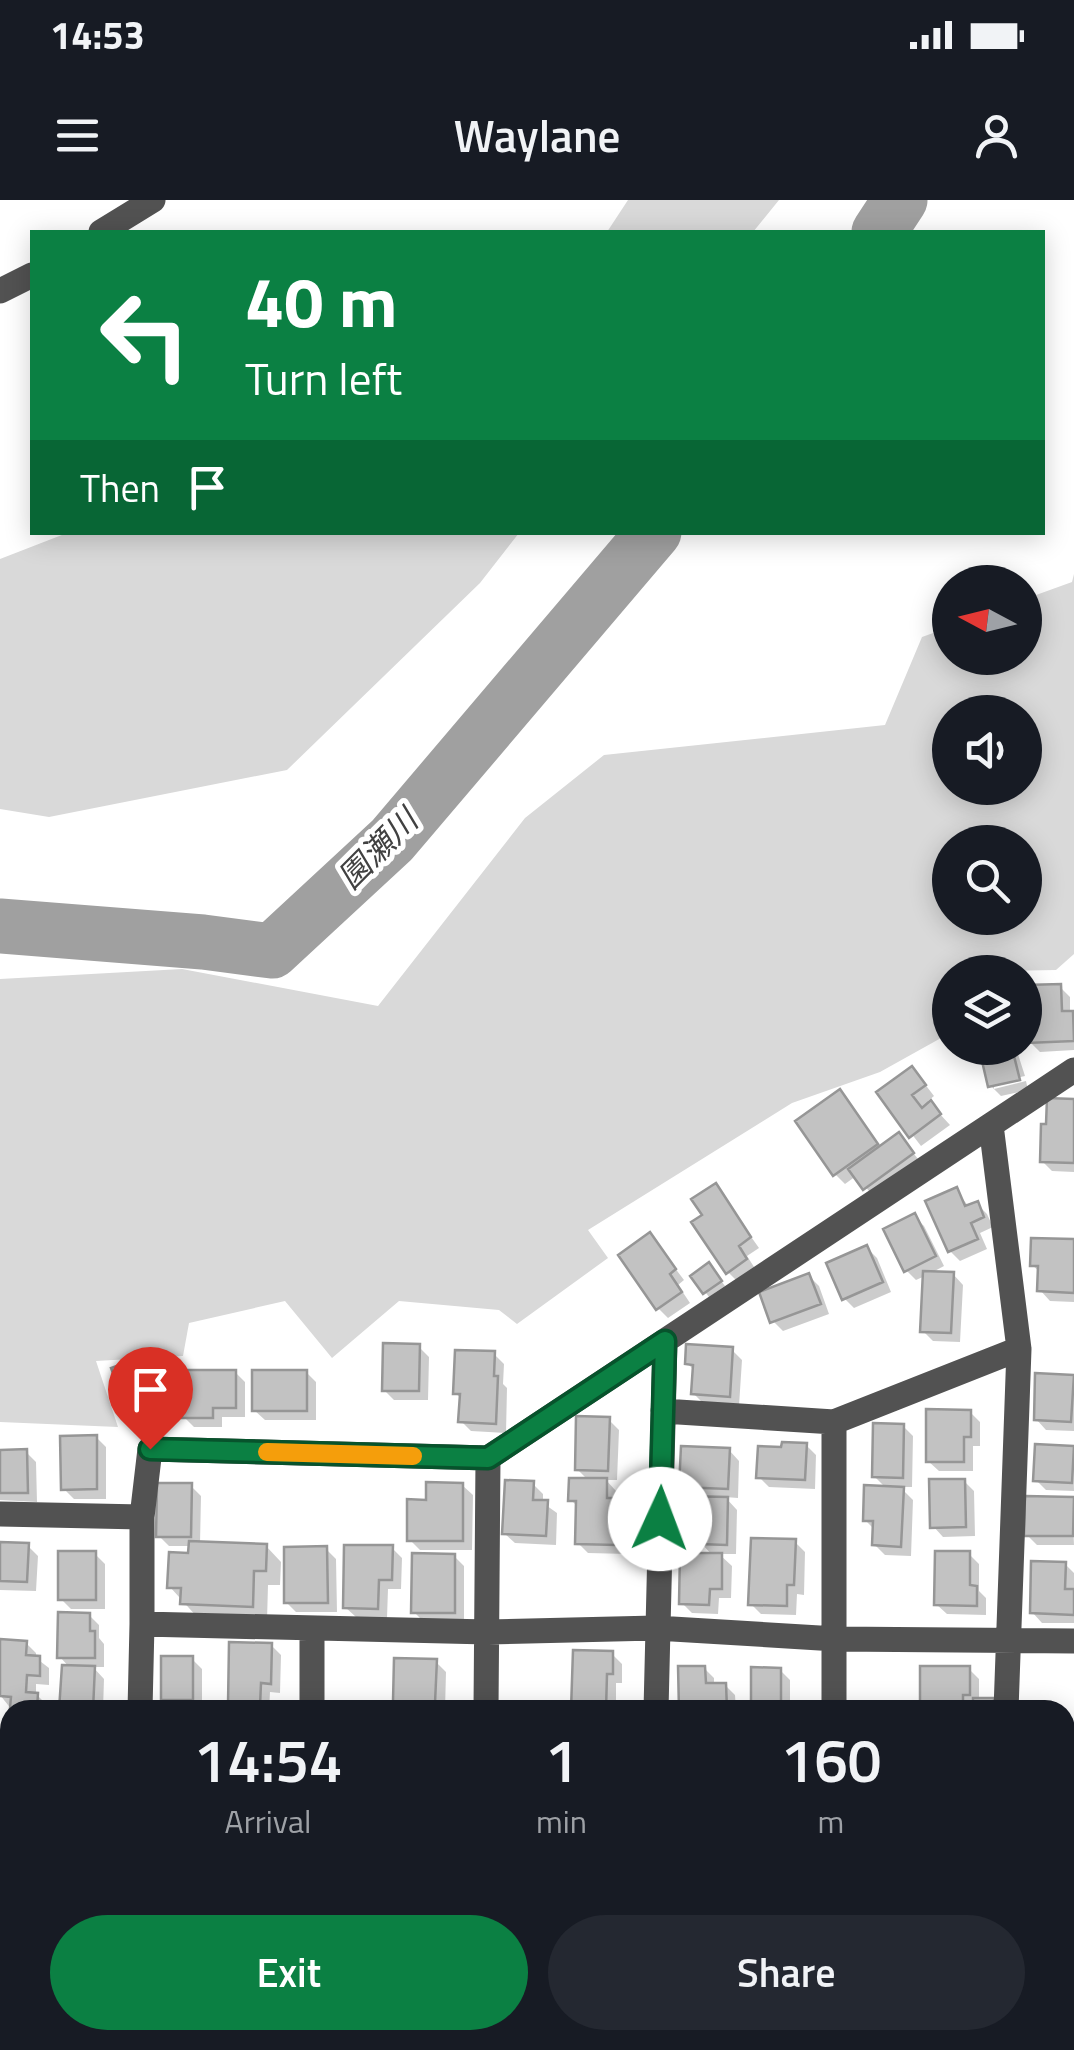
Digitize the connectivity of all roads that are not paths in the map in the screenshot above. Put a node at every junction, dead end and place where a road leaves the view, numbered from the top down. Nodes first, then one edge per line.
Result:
1 (153, 200) edge
2 (104, 230) edge
3 (30, 276) edge
4 (0, 291) edge
5 (1074, 1070) edge
6 (991, 1125) junction
7 (665, 1341) junction
8 (1019, 1349) junction
9 (663, 1411) junction
10 (834, 1422) junction
11 (488, 1458) junction
12 (0, 1514) edge
13 (142, 1517) junction
14 (142, 1624) junction
15 (312, 1628) junction
16 (656, 1628) junction
17 (488, 1632) junction
18 (836, 1639) junction
19 (1006, 1640) junction
20 (1074, 1641) edge
21 (140, 1700) edge
22 (312, 1700) edge
23 (486, 1700) edge
24 (656, 1700) edge
25 (834, 1700) edge
26 (1006, 1700) edge

1 - 2 street
3 - 4 street
5 - 6 street
6 - 7 street
6 - 8 street
7 - 9 street
7 - 11 street
8 - 10 street
8 - 19 street
9 - 10 street
9 - 16 street
10 - 18 street
11 - 13 street
11 - 17 street
12 - 13 street
13 - 14 street
14 - 15 street
14 - 21 street
15 - 17 street
15 - 22 street
16 - 17 street
16 - 18 street
16 - 24 street
17 - 23 street
18 - 19 street
18 - 25 street
19 - 20 street
19 - 26 street

